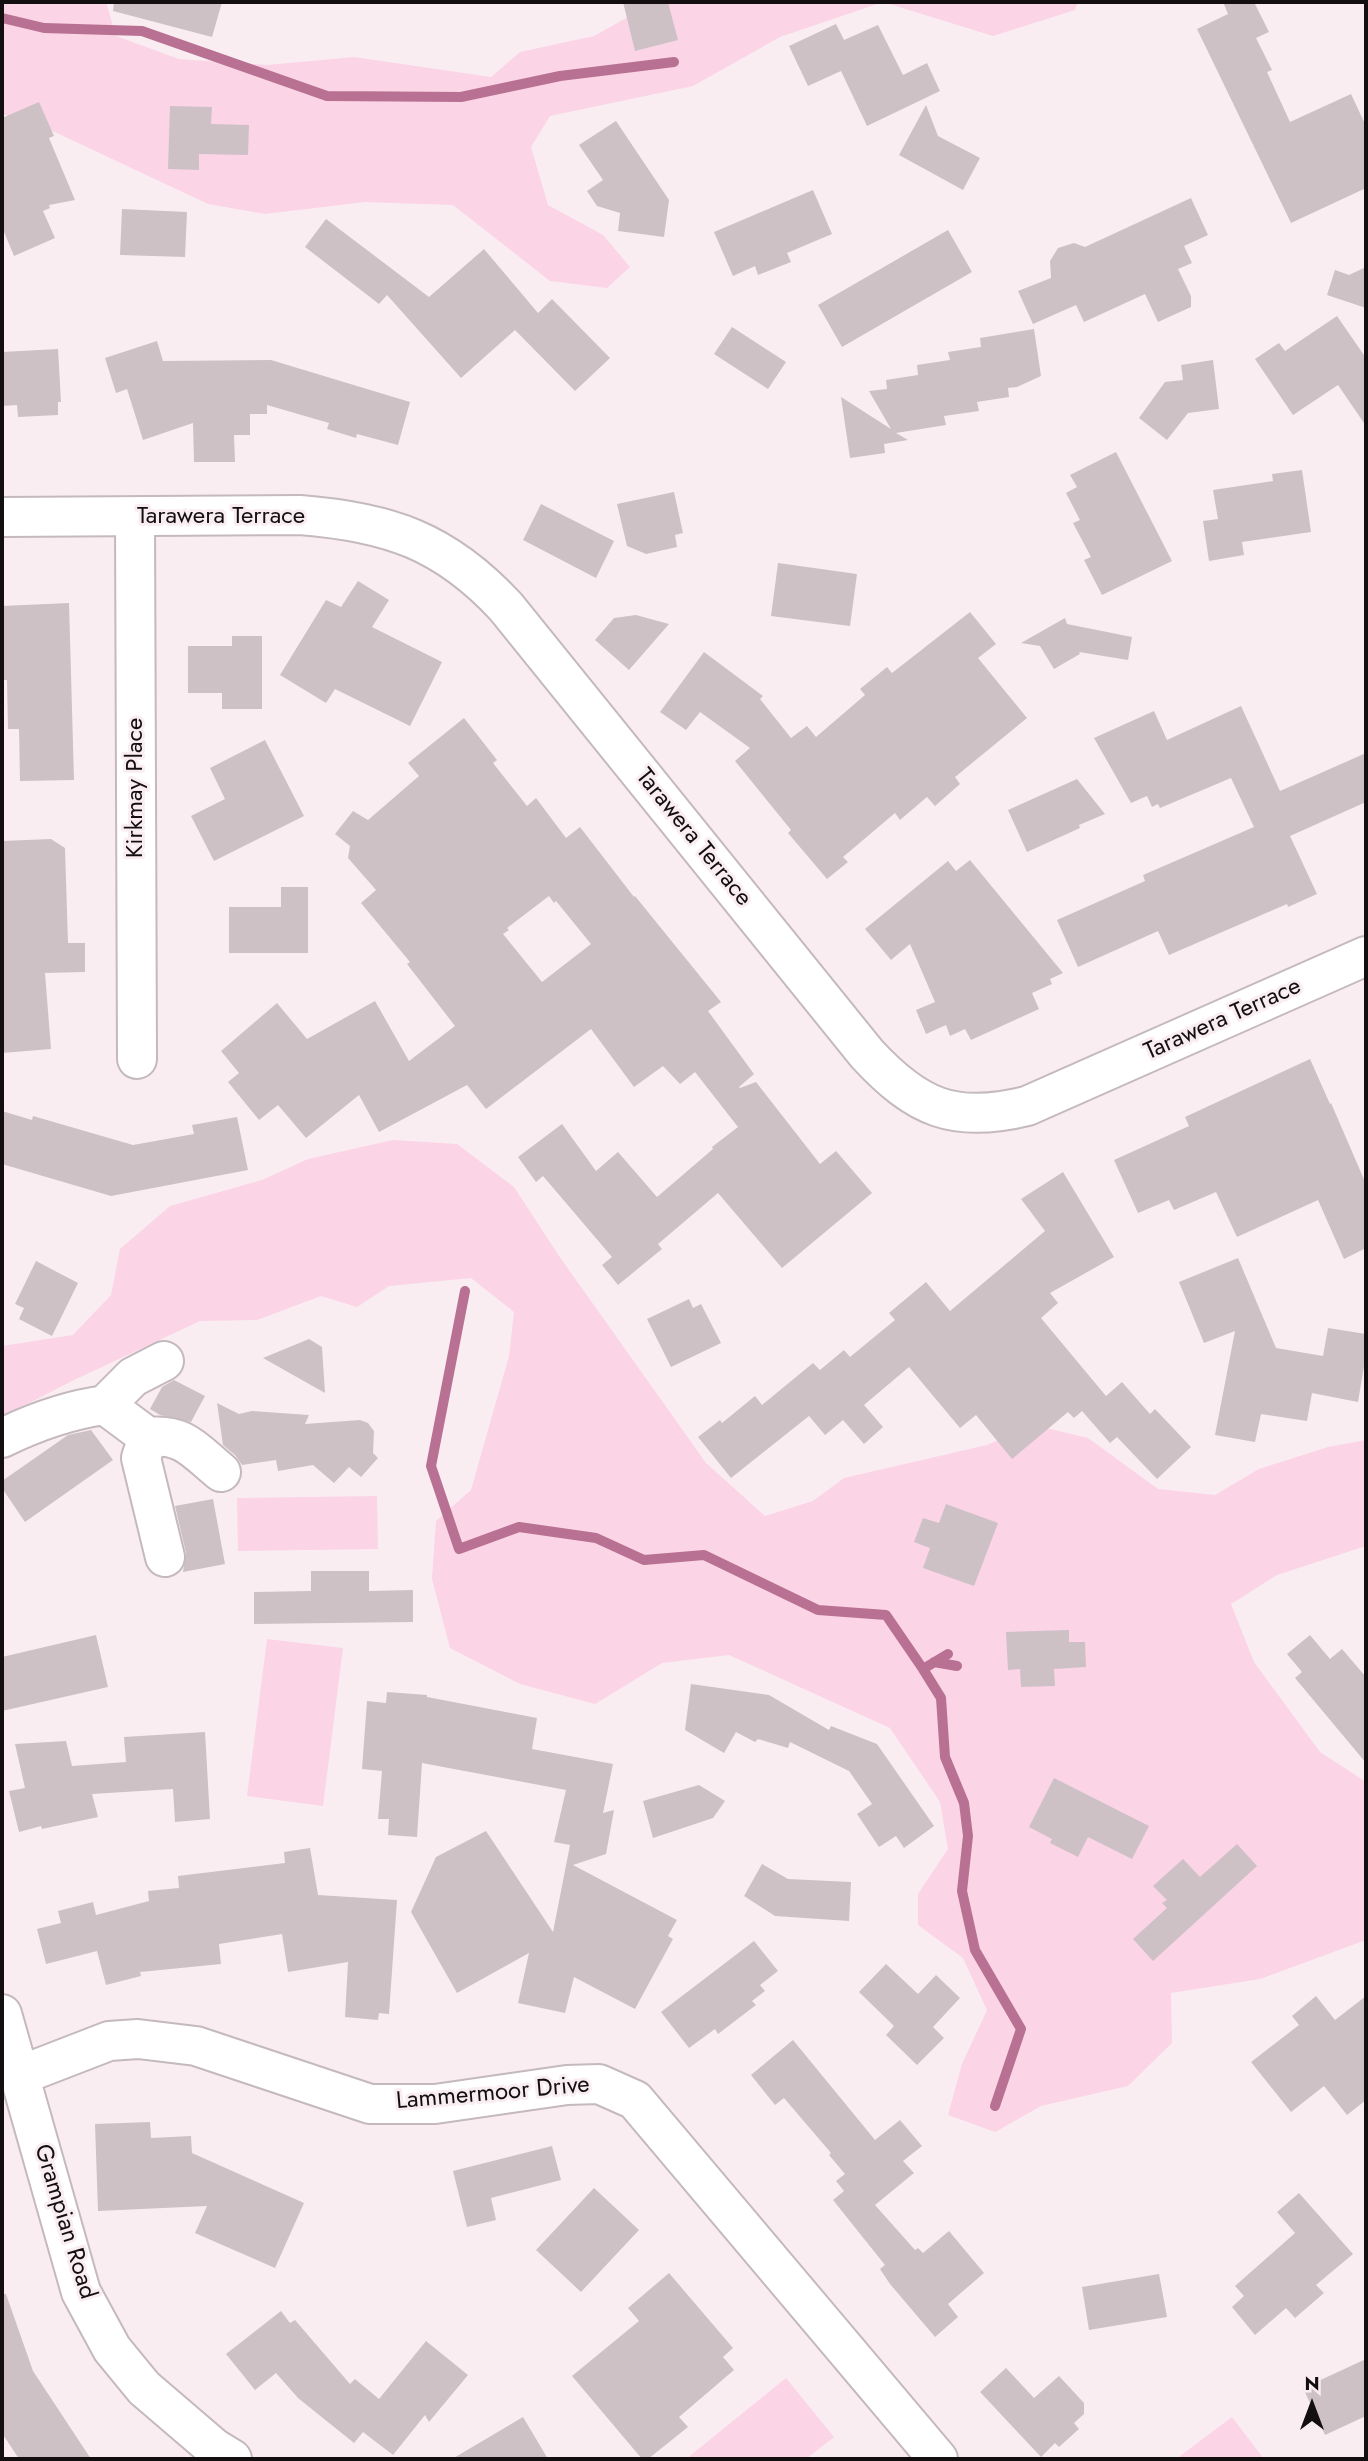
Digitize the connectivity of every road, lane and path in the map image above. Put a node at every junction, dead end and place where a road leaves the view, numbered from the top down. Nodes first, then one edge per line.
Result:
1 (2, 517) edge
2 (135, 518) junction
3 (1366, 956) edge
4 (137, 1059) dead end
5 (164, 1362) dead end
6 (105, 1405) junction
7 (148, 1437) junction
8 (2, 1438) edge
9 (221, 1472) dead end
10 (165, 1557) dead end
11 (2, 2014) edge
12 (21, 2075) junction
13 (232, 2459) edge
14 (938, 2459) edge

1 - 2 street, Tarawera Terrace
2 - 3 street, Tarawera Terrace
2 - 4 street, Kirkmay Place
5 - 6 street
6 - 7 street
6 - 8 street
7 - 9 street
7 - 10 street
11 - 12 street, Grampian Road
12 - 13 street, Grampian Road
12 - 14 street, Lammermoor Drive

